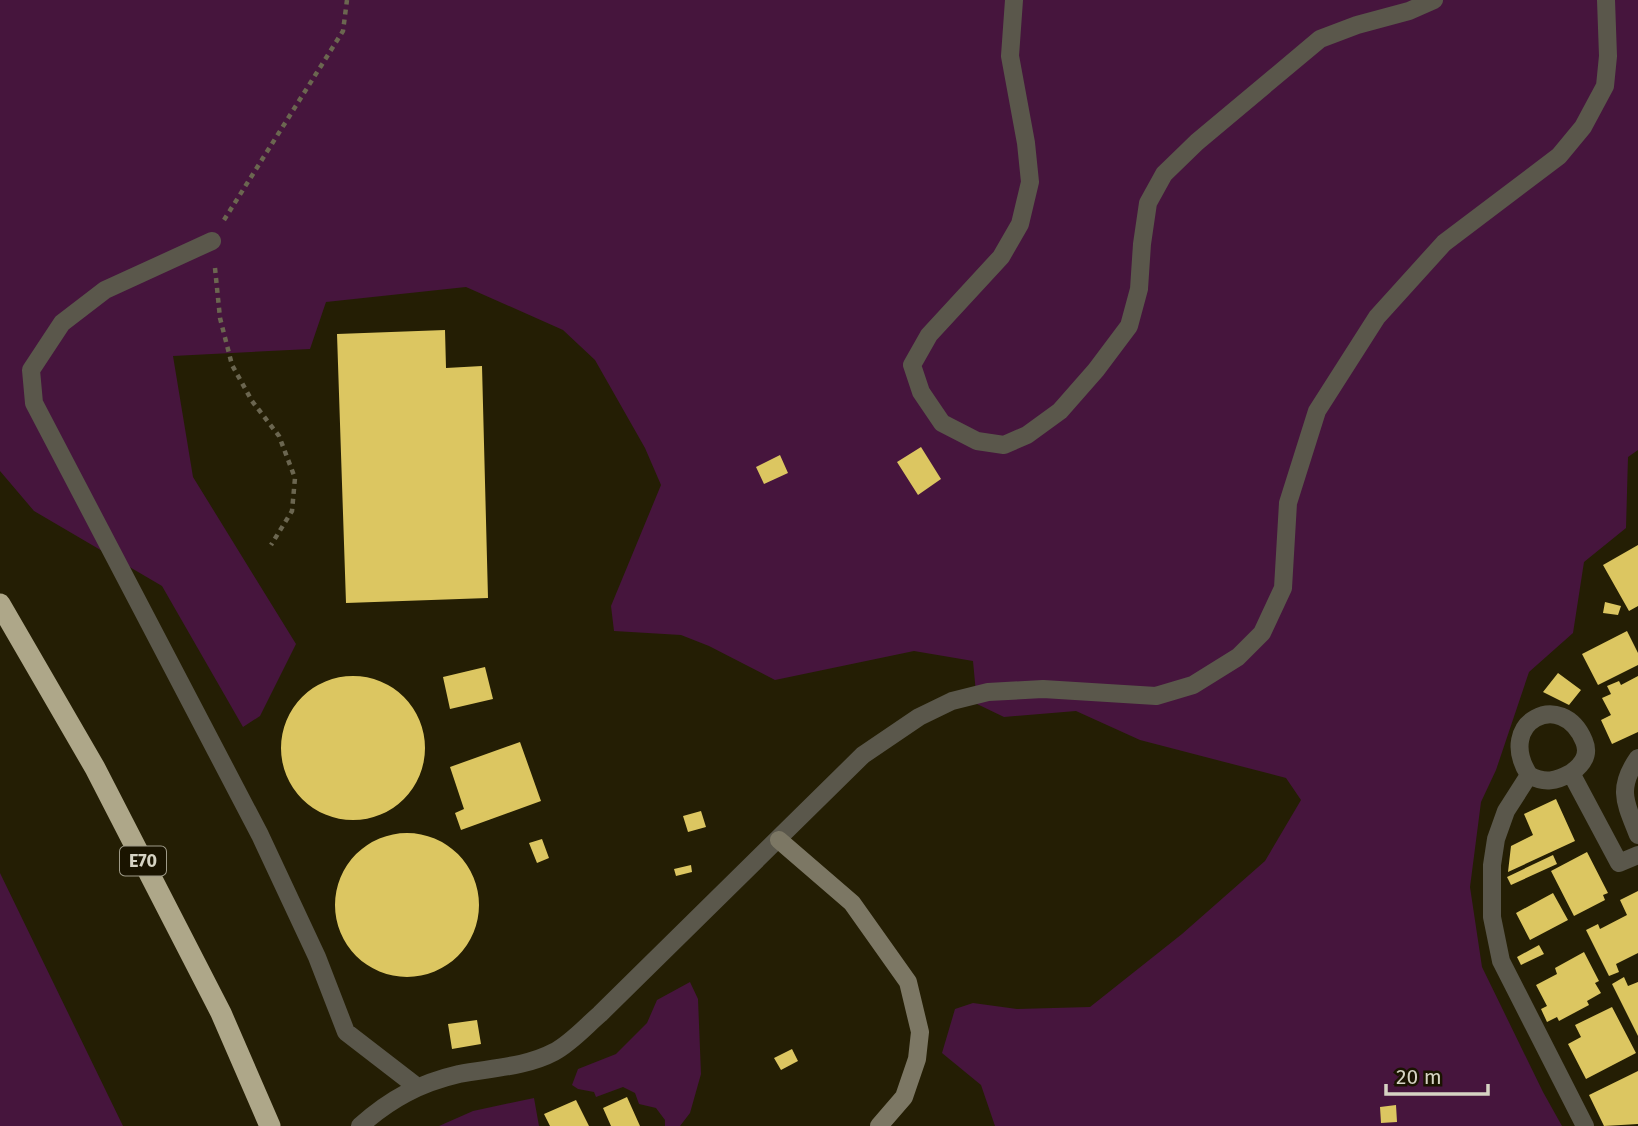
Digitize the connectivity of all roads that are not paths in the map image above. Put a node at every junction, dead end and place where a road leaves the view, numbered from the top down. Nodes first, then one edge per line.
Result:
1 (1014, 0) edge
2 (1434, 0) edge
3 (1606, 0) edge
4 (212, 240) road end
5 (0, 604) edge
6 (1638, 758) edge
7 (1571, 773) junction
8 (1529, 775) junction
9 (1638, 835) edge
10 (779, 840) junction
11 (1638, 855) edge
12 (416, 1086) junction
13 (367, 1120) edge
14 (270, 1126) edge
15 (879, 1126) edge
16 (1585, 1126) edge

1 - 2 street
3 - 10 street
4 - 12 street
5 - 14 highway, E70
6 - 9 street
7 - 8 street
7 - 8 street
7 - 11 street
8 - 16 street
10 - 12 street
10 - 15 street
12 - 13 street

